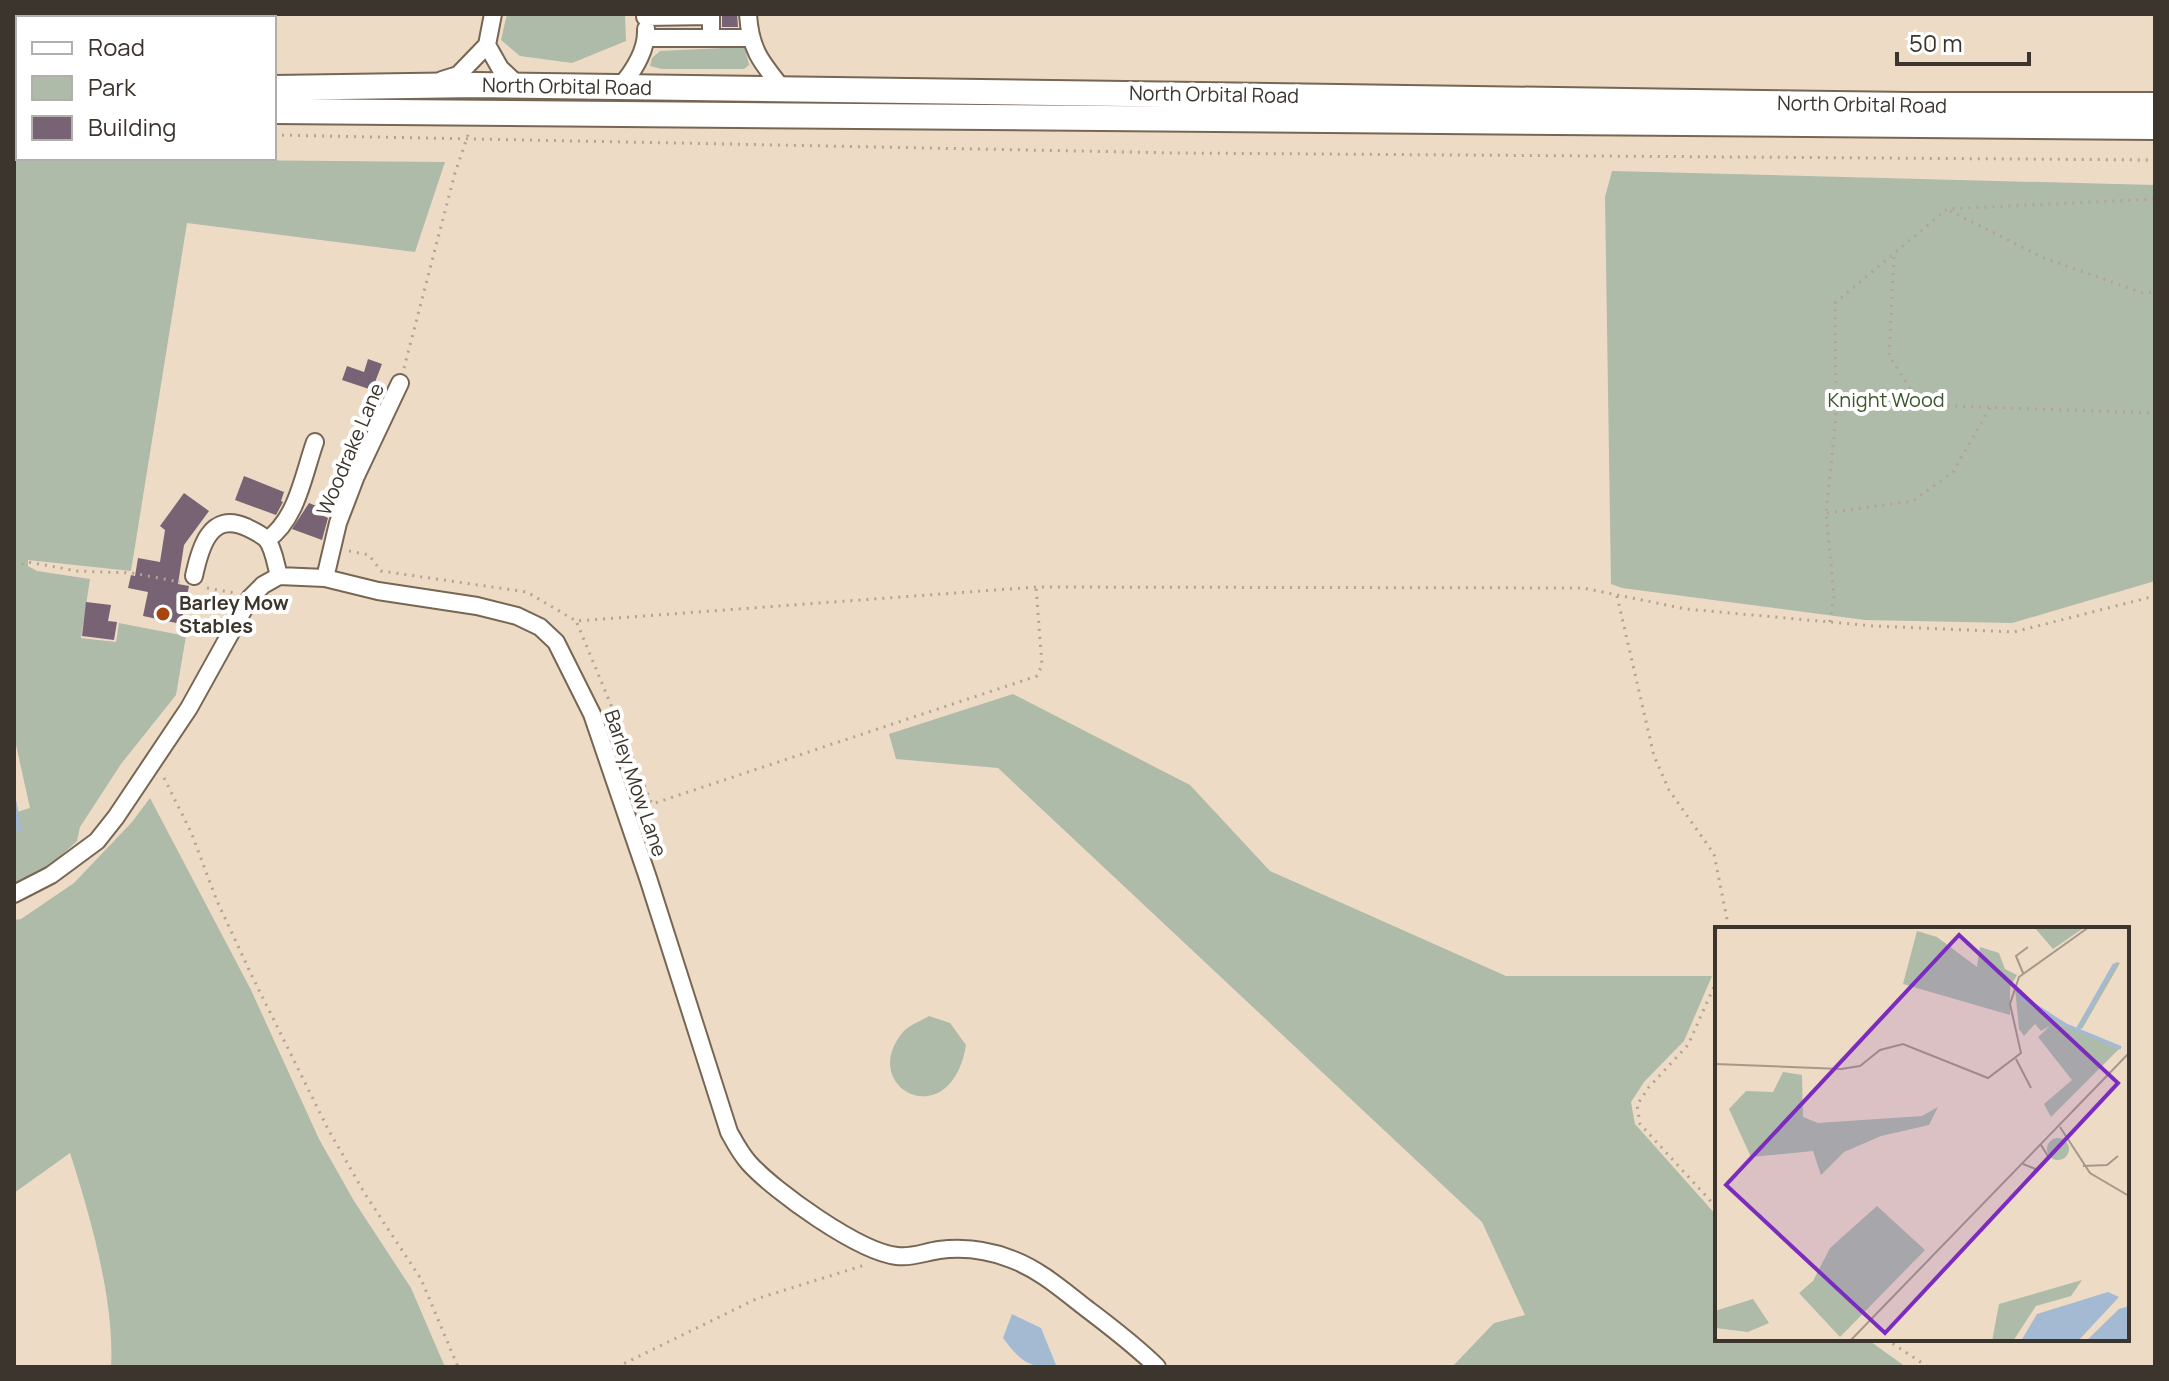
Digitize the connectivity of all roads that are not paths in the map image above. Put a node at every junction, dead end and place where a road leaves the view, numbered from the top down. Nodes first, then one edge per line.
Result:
1 (493, 14) edge
2 (748, 14) edge
3 (645, 15) edge
4 (711, 15) edge
5 (646, 38) junction
6 (711, 38) junction
7 (749, 38) junction
8 (487, 45) junction
9 (518, 85) junction
10 (416, 86) junction
11 (276, 88) edge
12 (619, 88) junction
13 (782, 88) junction
14 (2155, 105) edge
15 (276, 111) edge
16 (2155, 127) edge
17 (400, 383) road end
18 (315, 442) dead end
19 (267, 540) junction
20 (279, 576) junction
21 (325, 578) junction
22 (189, 581) road end
23 (14, 894) edge
24 (1157, 1367) edge

1 - 8 street
2 - 7 street
3 - 4 street
3 - 5 street
4 - 6 street
5 - 6 street
5 - 12 street
6 - 7 street
7 - 13 street
8 - 9 street
8 - 10 street
9 - 10 highway, North Orbital Road
9 - 12 highway, North Orbital Road
10 - 11 highway, North Orbital Road
12 - 13 highway, North Orbital Road
13 - 14 highway, North Orbital Road
15 - 16 highway, North Orbital Road
17 - 21 street, Woodrake Lane
18 - 19 street
19 - 20 street
19 - 22 street
20 - 21 street, Barley Mow Lane
20 - 23 street
21 - 24 street, Barley Mow Lane

